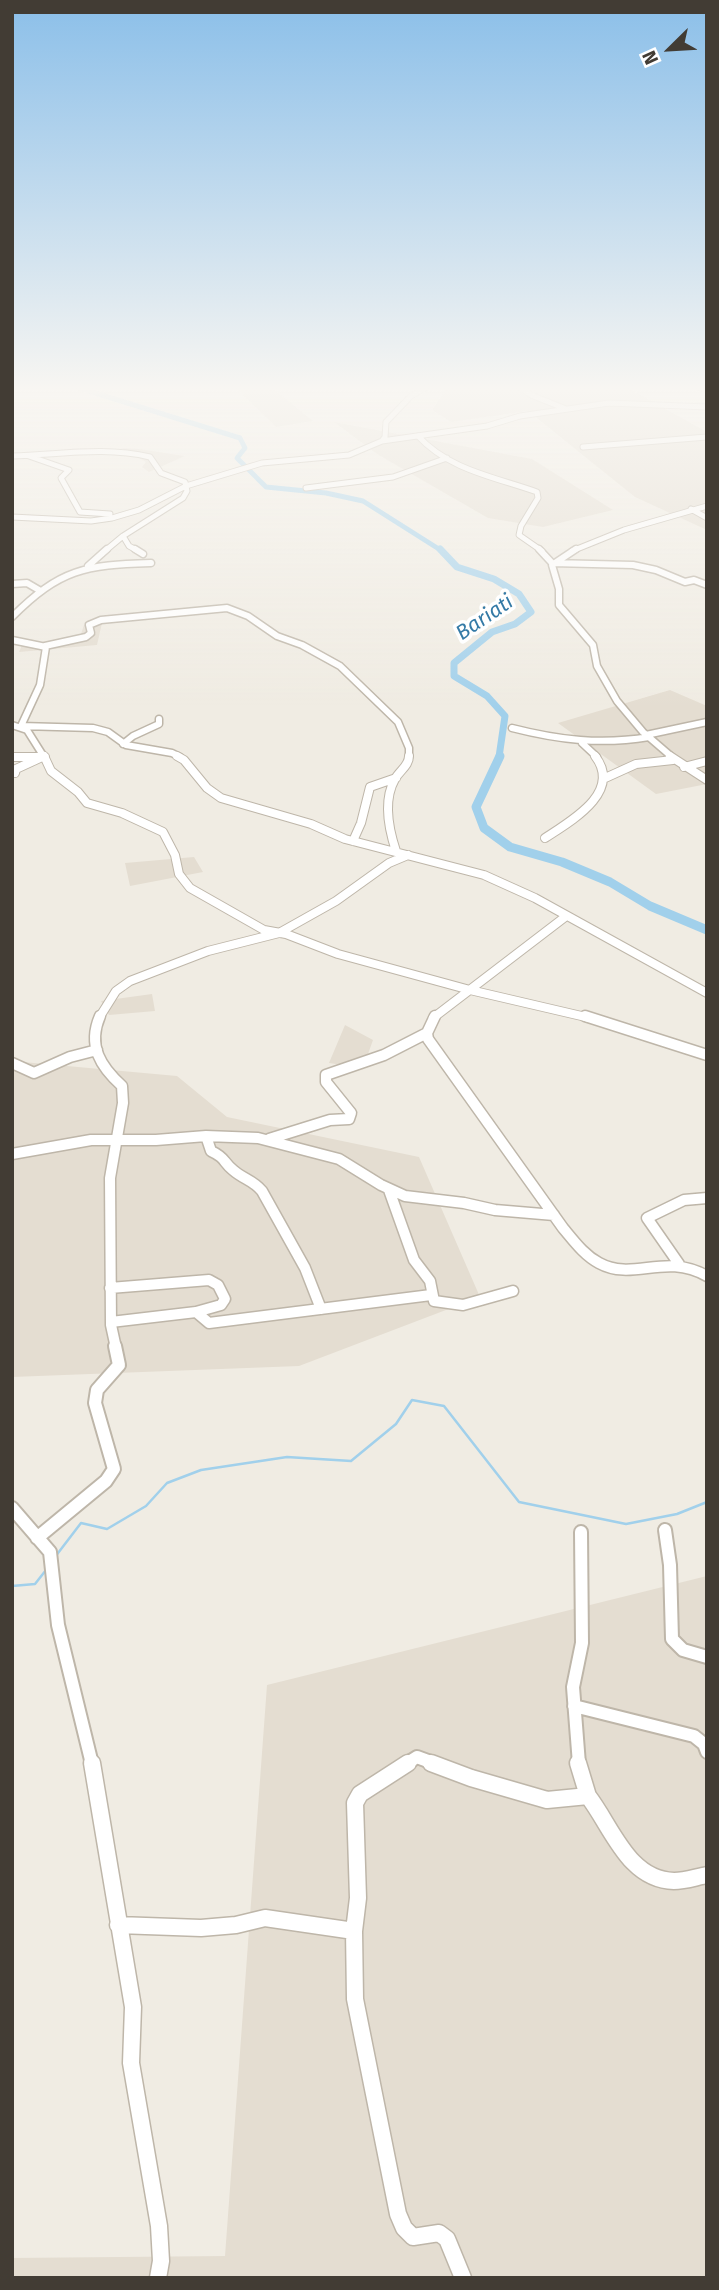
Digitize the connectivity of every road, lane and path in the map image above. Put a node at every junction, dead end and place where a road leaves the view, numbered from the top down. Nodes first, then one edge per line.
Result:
1 (70, 494) edge
2 (170, 494) edge
3 (185, 494) edge
4 (537, 494) edge
5 (707, 506) edge
6 (691, 509) junction
7 (121, 515) junction
8 (12, 517) edge
9 (707, 518) edge
10 (123, 536) junction
11 (143, 554) dead end
12 (151, 563) dead end
13 (552, 563) junction
14 (88, 566) junction
15 (12, 584) edge
16 (707, 585) edge
17 (39, 590) junction
18 (12, 617) edge
19 (12, 640) edge
20 (45, 646) junction
21 (159, 719) dead end
22 (707, 722) edge
23 (17, 726) edge
24 (512, 728) dead end
25 (647, 736) junction
26 (582, 743) junction
27 (123, 744) junction
28 (12, 757) edge
29 (44, 757) junction
30 (673, 760) junction
31 (707, 761) edge
32 (684, 767) junction
33 (15, 773) dead end
34 (396, 778) junction
35 (603, 779) junction
36 (707, 780) edge
37 (545, 838) dead end
38 (353, 841) junction
39 (396, 851) junction
40 (408, 855) junction
41 (565, 917) junction
42 (279, 933) junction
43 (470, 990) junction
44 (707, 993) edge
45 (427, 1033) junction
46 (97, 1050) junction
47 (707, 1055) edge
48 (12, 1063) edge
49 (206, 1136) junction
50 (269, 1139) junction
51 (116, 1140) junction
52 (12, 1154) edge
53 (389, 1190) junction
54 (707, 1198) edge
55 (554, 1215) junction
56 (679, 1264) junction
57 (705, 1273) edge
58 (110, 1288) junction
59 (707, 1288) edge
60 (513, 1292) dead end
61 (431, 1296) junction
62 (321, 1309) junction
63 (196, 1312) junction
64 (111, 1322) junction
65 (12, 1508) edge
66 (664, 1530) dead end
67 (581, 1532) dead end
68 (37, 1538) junction
69 (707, 1657) edge
70 (574, 1706) junction
71 (707, 1752) edge
72 (588, 1796) junction
73 (707, 1875) edge
74 (118, 1926) junction
75 (354, 1931) junction
76 (158, 2278) edge
77 (463, 2278) edge

1 - 7 street
2 - 7 street
3 - 10 street
4 - 13 street
5 - 6 street
6 - 9 street
6 - 13 street
7 - 8 street
10 - 11 street
10 - 14 street
12 - 14 street
13 - 16 street
13 - 25 street
14 - 17 street
15 - 17 street
17 - 18 street
19 - 20 street
20 - 23 street
20 - 34 street
21 - 27 street
22 - 25 street
23 - 27 street
23 - 29 street
24 - 26 street
25 - 26 street
25 - 30 street
26 - 35 street
27 - 38 street
28 - 29 street
29 - 33 street
29 - 42 street
30 - 32 street
30 - 35 street
31 - 32 street
32 - 36 street
34 - 38 street
34 - 39 street
35 - 37 street
38 - 39 street
39 - 40 street
40 - 41 street
40 - 42 street
41 - 43 street
41 - 44 street
42 - 43 street
42 - 46 street
43 - 45 street
43 - 47 street
45 - 50 street
45 - 55 street
46 - 48 street
46 - 51 street
49 - 50 street
49 - 51 street
49 - 62 street
50 - 53 street
51 - 52 street
51 - 58 street
53 - 55 street
53 - 61 street
54 - 56 street
55 - 56 street
56 - 57 street
57 - 59 street
58 - 63 street
58 - 64 street
60 - 61 street
61 - 62 street
62 - 63 street
63 - 64 street
64 - 68 street
65 - 68 street
66 - 69 street
67 - 70 street
68 - 74 street
70 - 71 street
70 - 72 street
72 - 73 street
72 - 75 street
74 - 75 street
74 - 76 street
75 - 77 street

